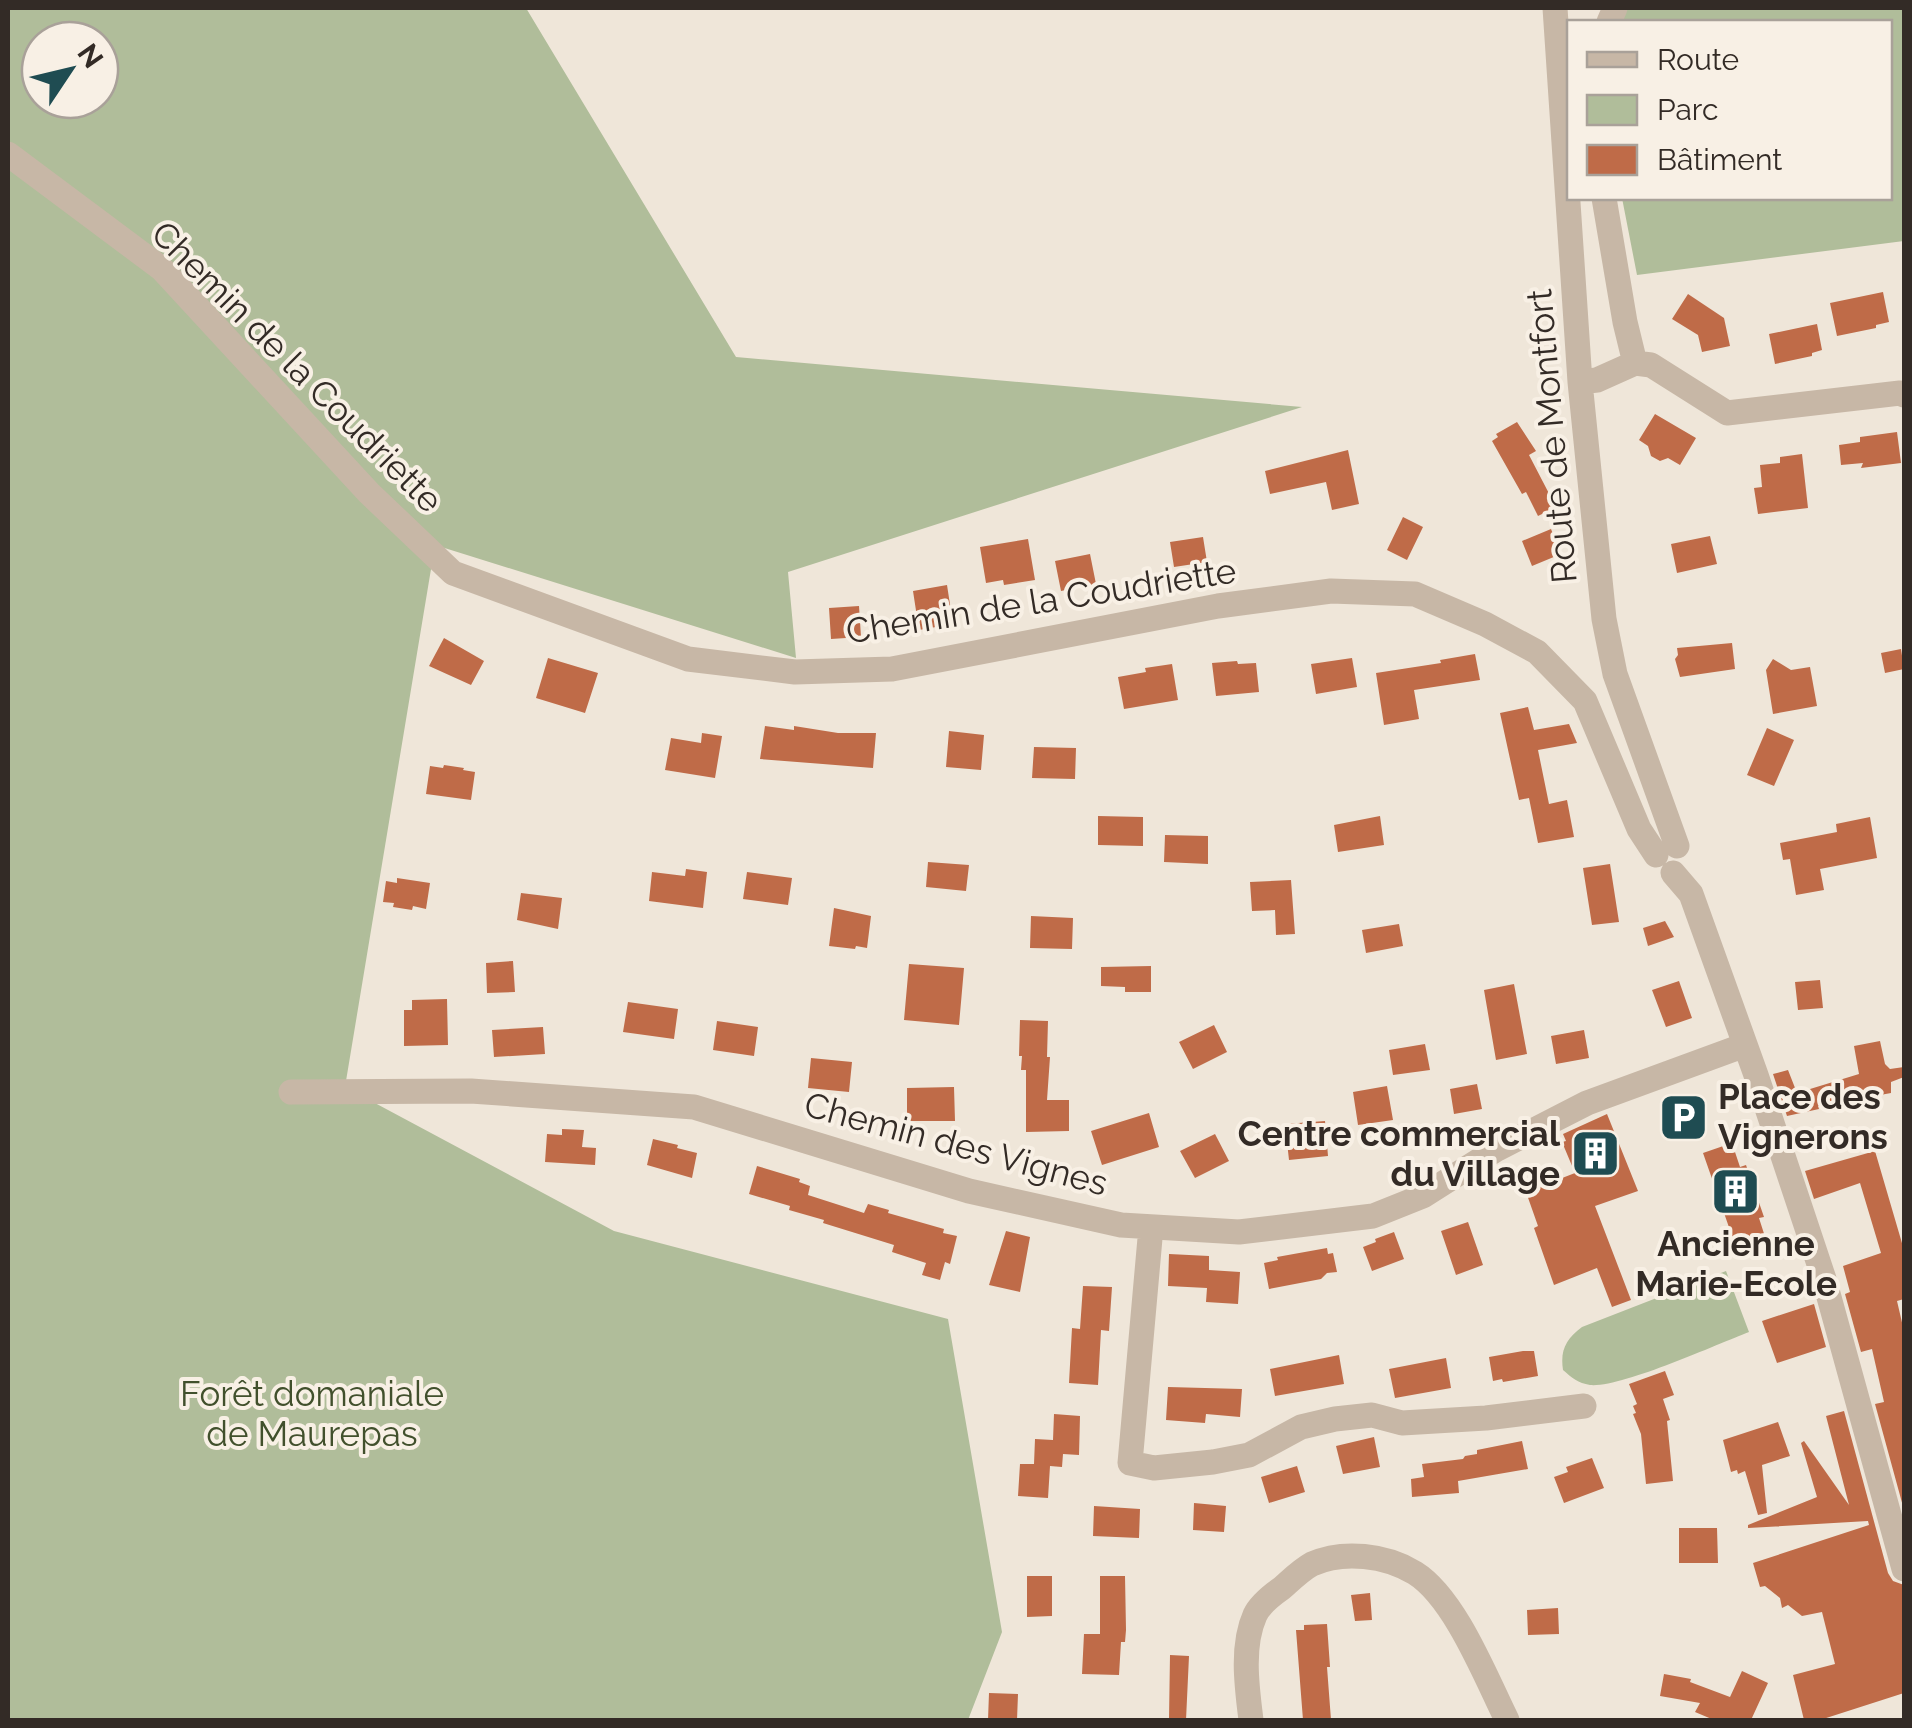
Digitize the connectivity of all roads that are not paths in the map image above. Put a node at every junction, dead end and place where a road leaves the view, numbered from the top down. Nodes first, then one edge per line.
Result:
1 (1555, 8) edge
2 (8, 154) edge
3 (1567, 188) edge
4 (1568, 200) edge
5 (1604, 200) edge
6 (1636, 363) junction
7 (1580, 382) junction
8 (1904, 396) edge
9 (1669, 859) junction
10 (1745, 1045) junction
11 (292, 1092) dead end
12 (1151, 1227) junction
13 (1584, 1406) dead end
14 (1904, 1569) edge
15 (1252, 1720) edge
16 (1507, 1720) edge

1 - 3 street, Route de Montfort
2 - 9 street, Chemin de la Coudriette
4 - 7 street, Route de Montfort
5 - 6 street
6 - 7 street
6 - 8 street
7 - 9 street, Route de Montfort
9 - 10 street, Route de Montfort
10 - 12 street, Chemin des Vignes
10 - 14 street, Route de Montfort
11 - 12 street, Chemin des Vignes
12 - 13 street
15 - 16 street

